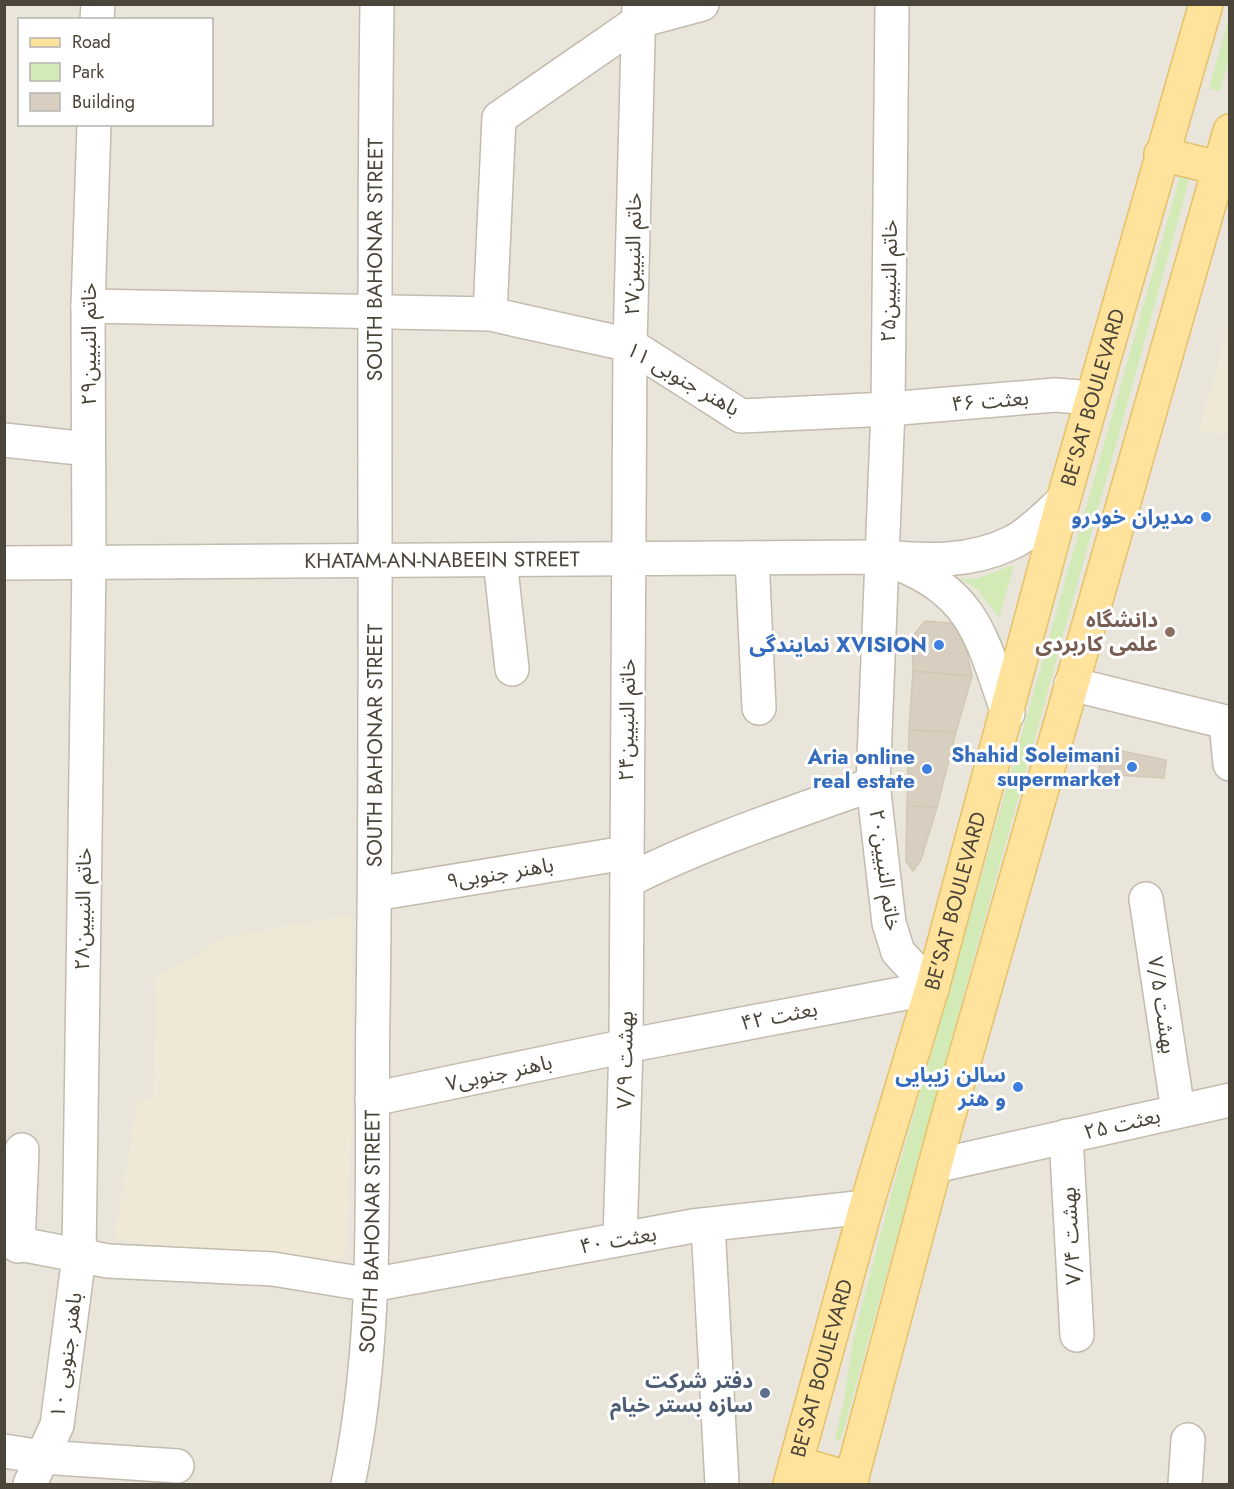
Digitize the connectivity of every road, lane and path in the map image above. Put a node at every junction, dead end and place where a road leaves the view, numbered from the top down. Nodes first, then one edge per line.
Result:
1 (377, 4) edge
2 (702, 4) edge
3 (892, 4) edge
4 (1206, 4) edge
5 (639, 13) edge
6 (94, 126) edge
7 (1230, 131) edge
8 (1161, 154) junction
9 (1224, 168) edge
10 (88, 306) junction
11 (373, 311) junction
12 (490, 314) junction
13 (630, 345) junction
14 (1092, 398) junction
15 (888, 409) junction
16 (4, 440) edge
17 (88, 449) junction
18 (1063, 501) junction
19 (881, 557) junction
20 (752, 558) junction
21 (374, 560) junction
22 (500, 560) junction
23 (630, 560) junction
24 (4, 563) edge
25 (89, 563) junction
26 (512, 669) dead end
27 (1071, 684) junction
28 (759, 708) dead end
29 (1008, 713) junction
30 (1228, 723) edge
31 (1230, 764) edge
32 (873, 784) junction
33 (626, 867) junction
34 (375, 894) junction
35 (1146, 899) dead end
36 (932, 988) junction
37 (626, 1046) junction
38 (372, 1099) junction
39 (1230, 1100) edge
40 (1178, 1111) junction
41 (1066, 1136) junction
42 (22, 1150) dead end
43 (934, 1166) junction
44 (866, 1207) junction
45 (708, 1225) junction
46 (620, 1239) junction
47 (11, 1244) edge
48 (79, 1256) junction
49 (371, 1285) junction
50 (1077, 1335) dead end
51 (1188, 1440) dead end
52 (4, 1451) edge
53 (177, 1466) dead end
54 (36, 1471) edge
55 (793, 1474) edge
56 (851, 1482) edge
57 (348, 1485) edge
58 (722, 1485) edge
59 (1185, 1485) edge

1 - 11 street, SOUTH BAHONAR STREET
2 - 5 street
3 - 15 street, خاتم النبیین۲۵
4 - 8 main road, BE'SAT BOULEVARD
5 - 12 street
5 - 13 street, خاتم النبیین۲۷
6 - 10 street, خاتم النبیین۲۹
7 - 9 main road
8 - 9 main road
8 - 14 main road, BE'SAT BOULEVARD
9 - 27 main road
10 - 11 street, باهنر جنوبی ۱۱
10 - 17 street, خاتم النبیین۲۹
11 - 12 street, باهنر جنوبی ۱۱
11 - 21 street, SOUTH BAHONAR STREET
12 - 13 street, باهنر جنوبی ۱۱
13 - 15 street, باهنر جنوبی ۱۱
13 - 23 street, خاتم النبیین۲۷
14 - 15 street, بعثت ۴۶
14 - 18 main road, BE'SAT BOULEVARD
15 - 19 street, خاتم النبیین۲۵
16 - 17 street
17 - 25 street, خاتم النبیین۲۹
18 - 19 street, KHATAM-AN-NABEEIN STREET
18 - 29 main road, BE'SAT BOULEVARD
19 - 20 street, KHATAM-AN-NABEEIN STREET
19 - 29 street
19 - 32 street, خاتم النبیین۲۰
20 - 23 street, KHATAM-AN-NABEEIN STREET
20 - 28 street
21 - 22 street, KHATAM-AN-NABEEIN STREET
21 - 25 street, KHATAM-AN-NABEEIN STREET
21 - 34 street, SOUTH BAHONAR STREET
22 - 23 street, KHATAM-AN-NABEEIN STREET
22 - 26 street
23 - 33 street, خاتم النبیین۲۴
24 - 25 street, KHATAM-AN-NABEEIN STREET
25 - 48 street, خاتم النبیین۲۸
27 - 30 street
27 - 43 main road
29 - 36 main road, BE'SAT BOULEVARD
30 - 31 street
32 - 33 street, باهنر جنوبی۹
32 - 36 street, خاتم النبیین۲۰
33 - 34 street, باهنر جنوبی۹
33 - 37 street, بهشت ۷/۹
34 - 38 street, SOUTH BAHONAR STREET
35 - 40 street, بهشت ۷/۵
36 - 37 street, بعثت ۴۲
36 - 44 main road, BE'SAT BOULEVARD
37 - 38 street, باهنر جنوبی۷
37 - 46 street, بهشت ۷/۹
38 - 49 street, SOUTH BAHONAR STREET
39 - 40 street, بعثت ۲۵
40 - 41 street, بعثت ۲۵
41 - 43 street, بعثت ۲۵
41 - 50 street, بهشت ۷/۴
42 - 47 street
43 - 56 main road
44 - 45 street, بعثت ۴۰
44 - 55 main road, BE'SAT BOULEVARD
45 - 46 street, بعثت ۴۰
45 - 58 street
46 - 49 street, بعثت ۴۰
47 - 48 street, بعثت ۴۰
48 - 49 street, بعثت ۴۰
48 - 54 street, باهنر جنوبی ۱۰
49 - 57 street, SOUTH BAHONAR STREET
51 - 59 street
52 - 54 street
53 - 54 street
55 - 56 main road

